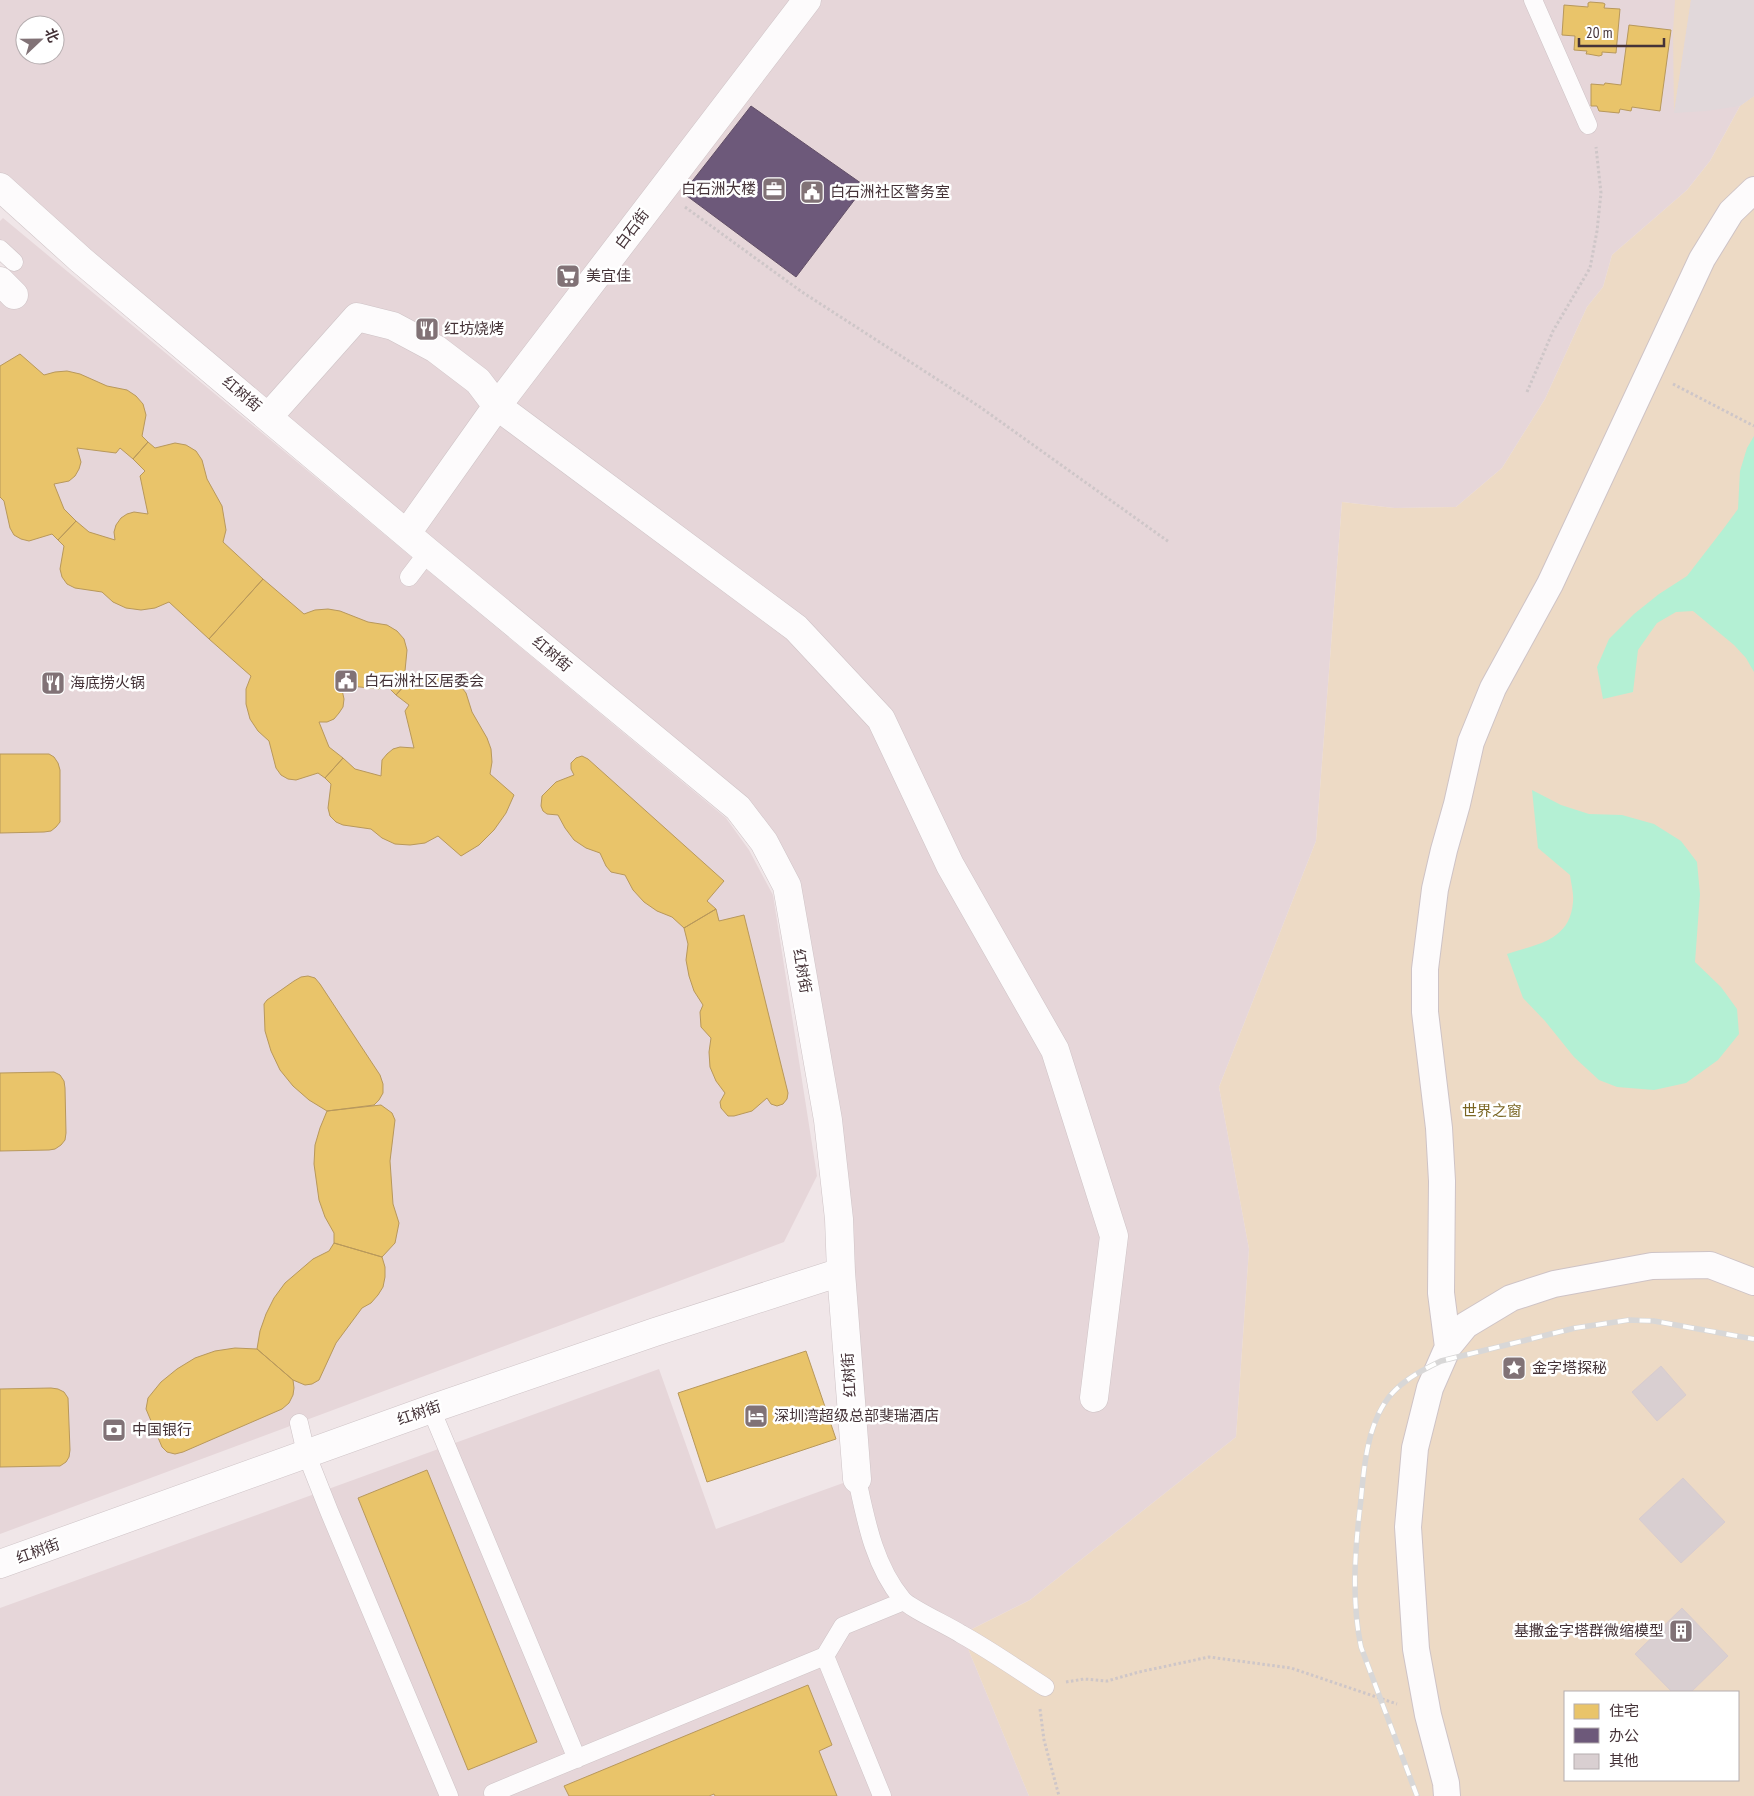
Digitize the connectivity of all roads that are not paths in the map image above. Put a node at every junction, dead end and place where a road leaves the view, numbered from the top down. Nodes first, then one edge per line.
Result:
1 (807, 0) edge
2 (1533, 0) edge
3 (1588, 125) road end
4 (0, 187) edge
5 (1754, 190) edge
6 (0, 249) edge
7 (9, 279) edge
8 (497, 406) junction
9 (269, 416) junction
10 (407, 533) junction
11 (428, 552) junction
12 (409, 577) dead end
13 (841, 1272) junction
14 (1754, 1282) edge
15 (1448, 1348) junction
16 (1094, 1398) dead end
17 (431, 1409) junction
18 (298, 1423) dead end
19 (306, 1454) junction
20 (857, 1478) joint
21 (0, 1564) edge
22 (904, 1601) junction
23 (825, 1656) junction
24 (1045, 1687) road end
25 (577, 1759) junction
26 (449, 1796) edge
27 (494, 1796) edge
28 (882, 1796) edge
29 (1447, 1796) edge

1 - 8 street, 白石街
2 - 3 lane
4 - 9 street, 红树街
5 - 15 street
6 - 7 lane
8 - 9 street
8 - 10 street, 白石街
8 - 16 street
9 - 10 street, 红树街
10 - 11 street, 红树街
11 - 12 lane
11 - 13 street, 红树街
13 - 17 street, 红树街
13 - 20 street, 红树街
14 - 15 street
15 - 29 street
17 - 19 street, 红树街
17 - 25 lane
18 - 19 lane
19 - 21 street, 红树街
19 - 26 lane
20 - 22 lane
22 - 23 lane
22 - 24 lane
23 - 25 lane
23 - 28 lane
25 - 27 lane

